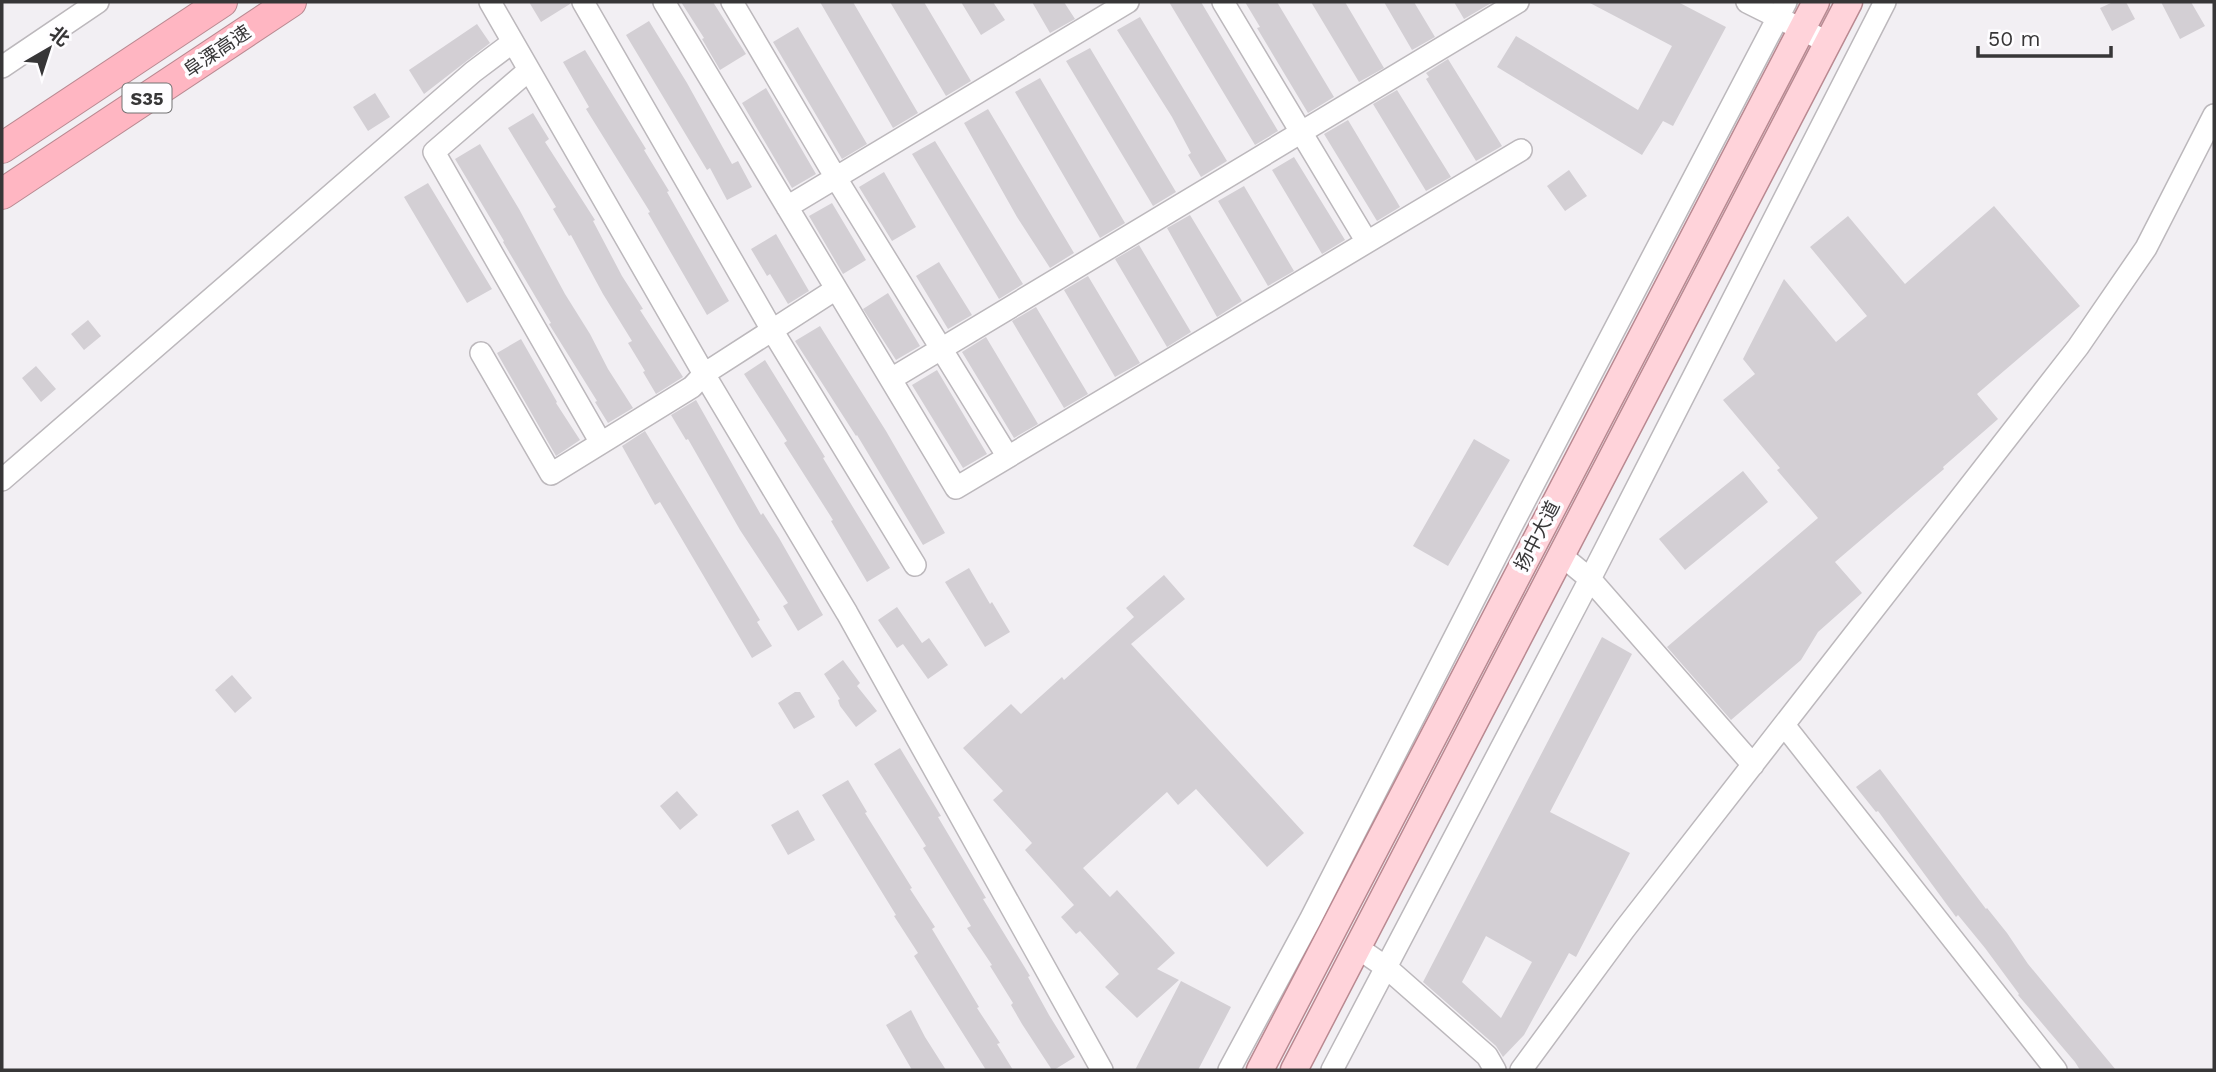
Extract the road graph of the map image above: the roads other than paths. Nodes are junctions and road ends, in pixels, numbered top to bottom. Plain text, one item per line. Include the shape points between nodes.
1 (98, 2) edge
2 (222, 2) edge
3 (292, 2) edge
4 (490, 2) edge
5 (583, 2) edge
6 (664, 2) edge
7 (1128, 2) edge
8 (1223, 2) edge
9 (1518, 2) edge
10 (1747, 2) edge
11 (1815, 2) edge
12 (1849, 2) edge
13 (1885, 2) edge
14 (734, 3) edge
15 (1789, 16) edge
16 (513, 42) junction
17 (1827, 42) junction
18 (2, 67) edge
19 (529, 70) junction
20 (2214, 115) edge
21 (1302, 132) junction
22 (2, 148) edge
23 (1521, 150) dead end
24 (836, 178) junction
25 (2, 194) edge
26 (1711, 200) junction
27 (788, 207) junction
28 (1737, 213) junction
29 (1367, 242) junction
30 (836, 289) junction
31 (772, 330) junction
32 (941, 348) junction
33 (481, 353) dead end
34 (704, 374) junction
35 (891, 379) junction
36 (601, 443) junction
37 (1008, 457) junction
38 (2, 480) edge
39 (1534, 540) junction
40 (1562, 556) junction
41 (915, 565) dead end
42 (1590, 579) junction
43 (1784, 725) junction
44 (1753, 765) junction
45 (1331, 932) junction
46 (1358, 948) junction
47 (1387, 968) junction
48 (1102, 1070) edge
49 (1229, 1070) edge
50 (1259, 1070) edge
51 (1294, 1070) edge
52 (1332, 1070) edge
53 (1495, 1070) edge
54 (1521, 1070) edge
55 (2056, 1070) edge

1 - 18 street
2 - 22 highway, 阜溧高速 / S35
3 - 25 highway, 阜溧高速 / S35
4 - 16 street
5 - 31 street
6 - 27 street
7 - 24 street
8 - 21 street
9 - 21 street
10 - 15 street
11 - 15 main road, 扬中大道
12 - 17 main road, 扬中大道
13 - 42 street
14 - 24 street
15 - 17 street
15 - 26 main road, 扬中大道
15 - 49 street via 1510,529
16 - 19 street
16 - 38 street
17 - 28 main road, 扬中大道
19 - 34 street
19 - 36 street via 434,152
20 - 43 street via 2146,248 2078,347
21 - 29 street
21 - 32 street
23 - 29 street
24 - 27 street
24 - 32 street
26 - 28 main road
26 - 39 main road, 扬中大道
27 - 30 street
28 - 40 main road, 扬中大道
29 - 37 street
30 - 31 street
30 - 35 street
31 - 34 street
31 - 41 street
32 - 35 street
32 - 37 street
33 - 36 street via 551,474
34 - 36 street via 692,387
34 - 48 street via 847,613
35 - 37 street via 956,488
39 - 40 main road
39 - 45 main road, 扬中大道
40 - 42 street
40 - 46 main road, 扬中大道
42 - 44 street
42 - 47 street
43 - 44 street
43 - 55 street
44 - 54 street
45 - 46 main road
45 - 50 main road, 扬中大道
46 - 47 street
46 - 51 main road, 扬中大道
47 - 52 street
47 - 53 street via 1488,1056

